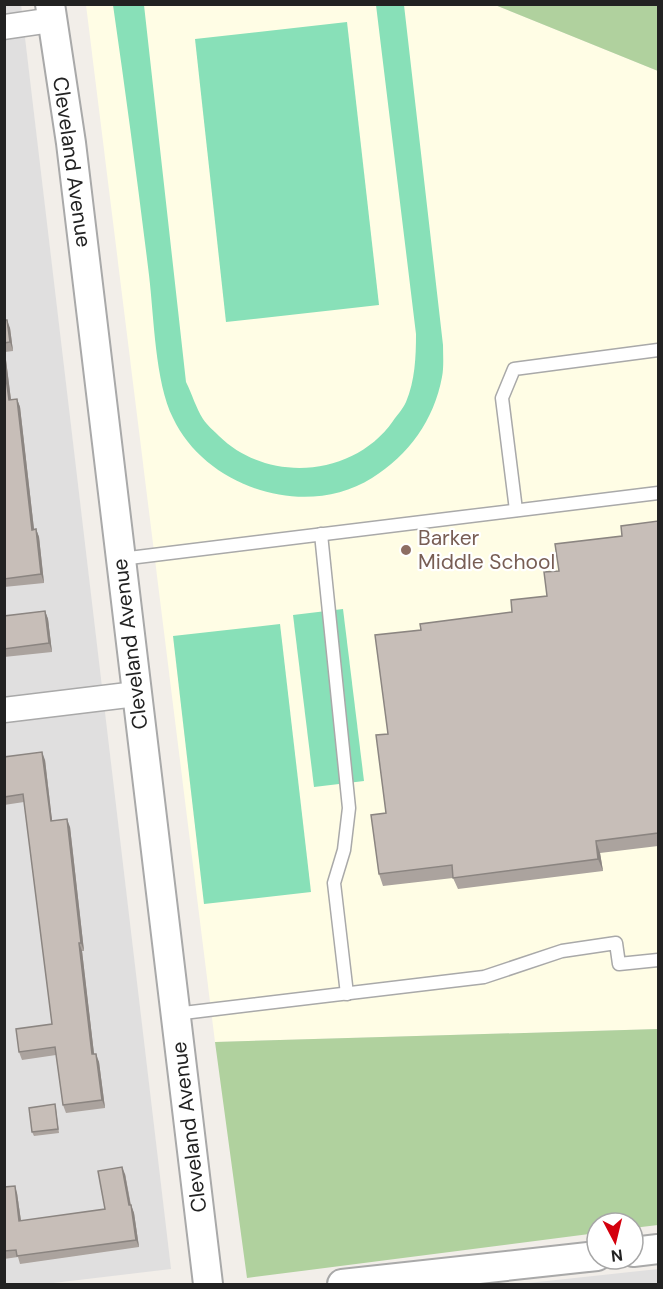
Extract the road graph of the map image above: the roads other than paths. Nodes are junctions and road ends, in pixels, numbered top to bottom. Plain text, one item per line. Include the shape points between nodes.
1 (51, 12) edge
2 (4, 27) edge
3 (658, 350) edge
4 (658, 494) edge
5 (516, 510) junction
6 (321, 534) junction
7 (120, 559) junction
8 (136, 694) junction
9 (4, 710) edge
10 (658, 960) edge
11 (346, 994) junction
12 (176, 1014) junction
13 (585, 1257) edge
14 (208, 1284) edge
15 (342, 1284) edge

1 - 2 street
1 - 7 street, Cleveland Avenue via 71,143
3 - 5 lane via 514,369 502,398
4 - 5 lane
5 - 6 lane
6 - 7 lane
6 - 11 lane via 349,808 344,850 334,884
7 - 8 street, Cleveland Avenue
8 - 9 street
8 - 12 street, Cleveland Avenue
10 - 11 lane via 619,964 616,944 562,951 484,977
11 - 12 lane
12 - 14 street, Cleveland Avenue
13 - 15 street

